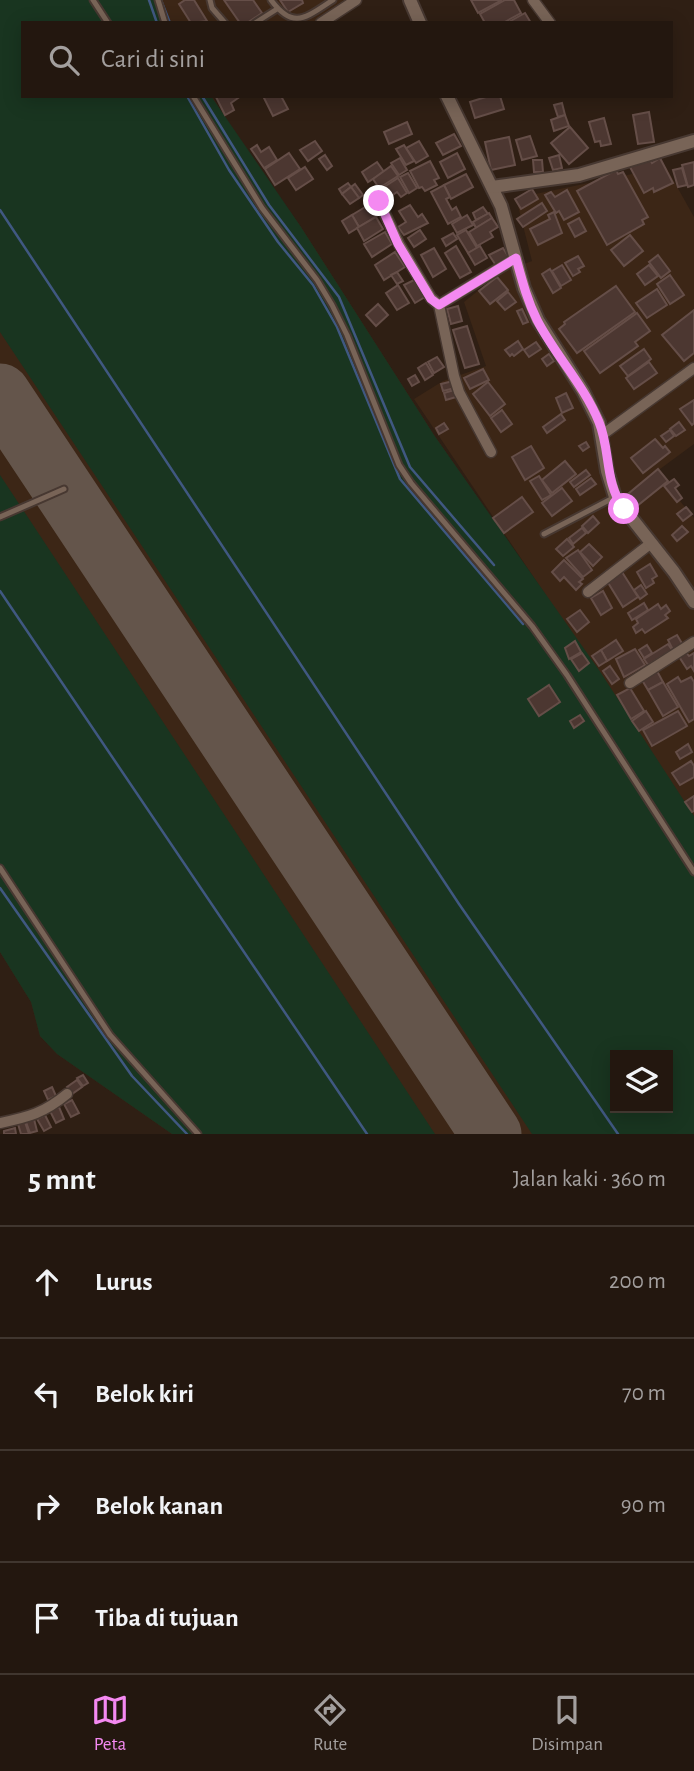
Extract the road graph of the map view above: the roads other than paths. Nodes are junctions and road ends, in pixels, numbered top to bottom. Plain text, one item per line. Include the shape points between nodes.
1 (93, 0) edge
2 (158, 0) edge
3 (210, 0) edge
4 (271, 0) edge
5 (333, 0) edge
6 (356, 0) edge
7 (411, 0) edge
8 (533, 0) edge
9 (277, 9) junction
10 (107, 21) edge
11 (164, 21) edge
12 (223, 21) edge
13 (258, 21) edge
14 (324, 21) edge
15 (419, 21) edge
16 (549, 21) edge
17 (194, 98) edge
18 (448, 98) edge
19 (694, 141) edge
20 (492, 187) junction
21 (379, 201) dead end
22 (516, 258) junction
23 (439, 305) junction
24 (694, 368) edge
25 (602, 435) junction
26 (491, 452) dead end
27 (64, 489) dead end
28 (615, 497) junction
29 (0, 517) edge
30 (544, 534) dead end
31 (650, 544) junction
32 (588, 592) dead end
33 (694, 602) edge
34 (694, 642) edge
35 (630, 683) dead end
36 (0, 868) edge
37 (694, 872) edge
38 (67, 1094) dead end
39 (0, 1123) edge
40 (198, 1134) edge

1 - 10 lane
2 - 11 lane
3 - 12 lane
4 - 9 lane
5 - 9 lane via 300,20
6 - 14 street
7 - 15 street
8 - 16 street
9 - 13 lane
17 - 37 lane via 261,208 332,305 411,483 532,626
18 - 20 street
19 - 20 street via 579,176
20 - 22 street
21 - 23 street via 398,244
22 - 23 street
22 - 25 street via 538,320 583,391
23 - 26 street via 459,392
24 - 25 street
25 - 28 street
27 - 29 lane
28 - 30 lane
28 - 31 street
31 - 32 street
31 - 33 street
34 - 35 street
36 - 40 lane via 110,1035
38 - 39 street via 46,1110

